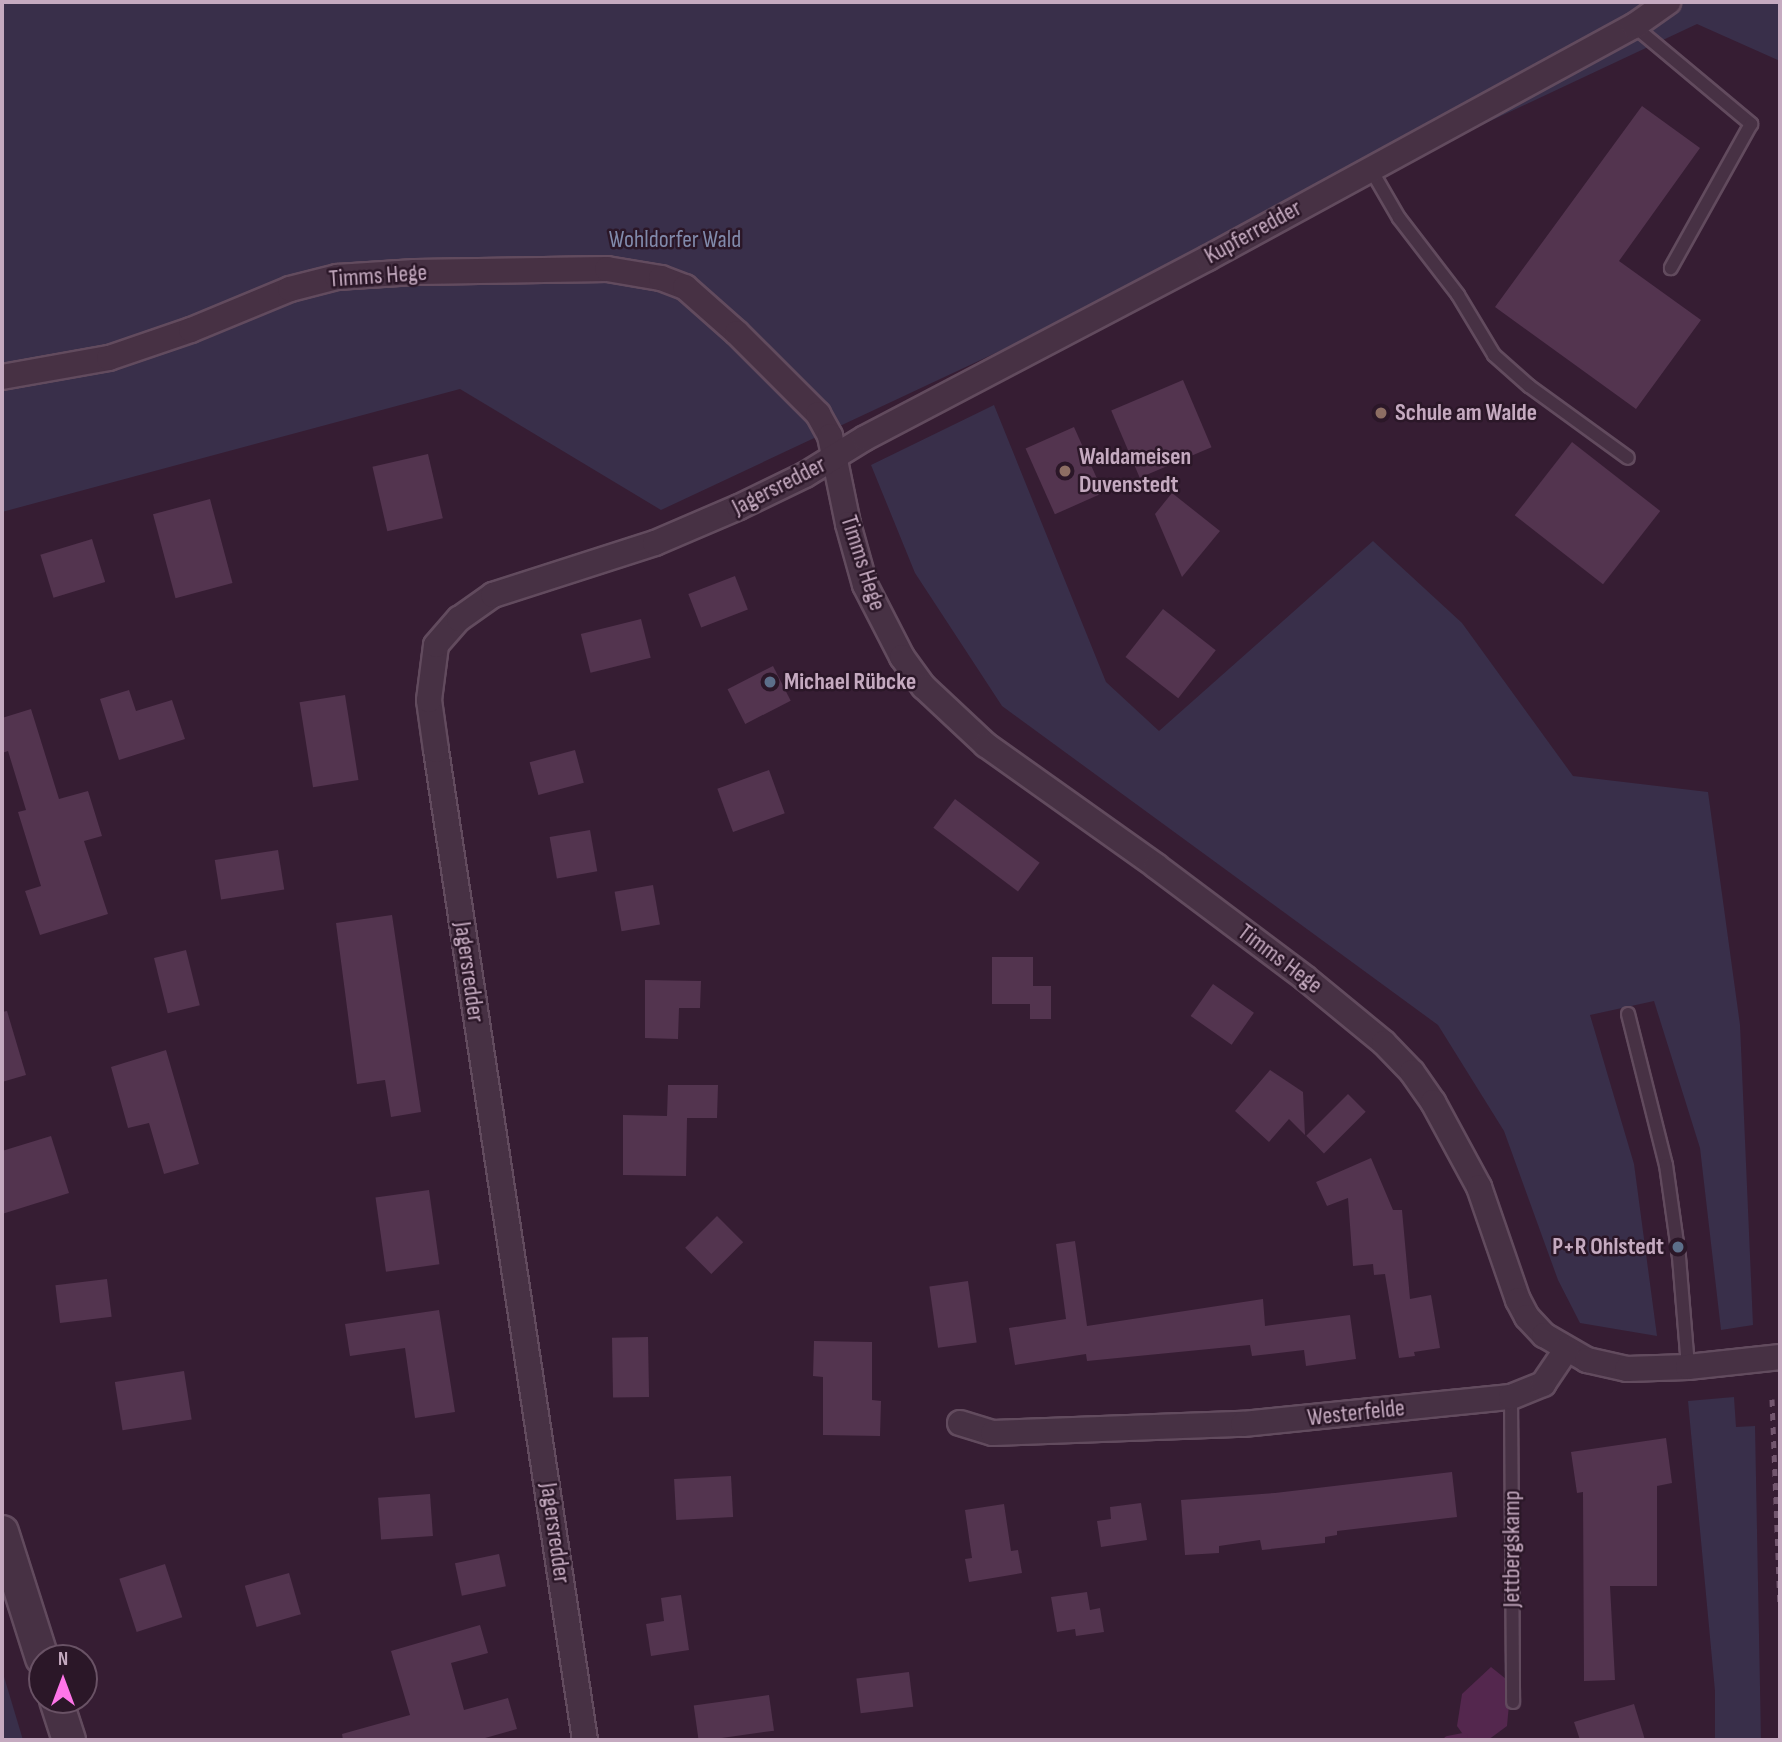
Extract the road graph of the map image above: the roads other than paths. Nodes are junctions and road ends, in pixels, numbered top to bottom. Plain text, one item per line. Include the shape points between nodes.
1 (1668, 2) edge
2 (1634, 26) junction
3 (1370, 168) junction
4 (1671, 268) dead end
5 (2, 377) edge
6 (835, 457) junction
7 (1628, 458) dead end
8 (1628, 1014) dead end
9 (1566, 1350) junction
10 (1780, 1357) edge
11 (1688, 1367) junction
12 (1511, 1397) junction
13 (960, 1423) dead end
14 (2, 1532) edge
15 (38, 1644) edge
16 (1513, 1702) dead end
17 (61, 1714) edge
18 (69, 1740) edge
19 (585, 1740) edge

1 - 2 street, Kupferredder
2 - 3 street, Kupferredder
2 - 4 lane via 1751,124
3 - 6 street, Kupferredder
3 - 7 lane via 1494,355
5 - 6 street, Timms Hege via 109,358 290,289 337,277 607,269 662,278 685,287 706,303 804,397 830,436
6 - 9 street, Timms Hege via 865,585 891,639 924,687 986,745 1167,874 1384,1043 1433,1102 1479,1187 1527,1317
6 - 19 street, Jagersredder via 739,507 654,542 493,595 459,619 436,645 429,700
8 - 11 lane via 1666,1165
9 - 11 street via 1627,1369
9 - 12 street, Westerfelde via 1543,1384
10 - 11 street
12 - 13 street, Westerfelde via 1243,1424 993,1433
12 - 16 lane, Jettbergskamp
14 - 15 street
17 - 18 street

